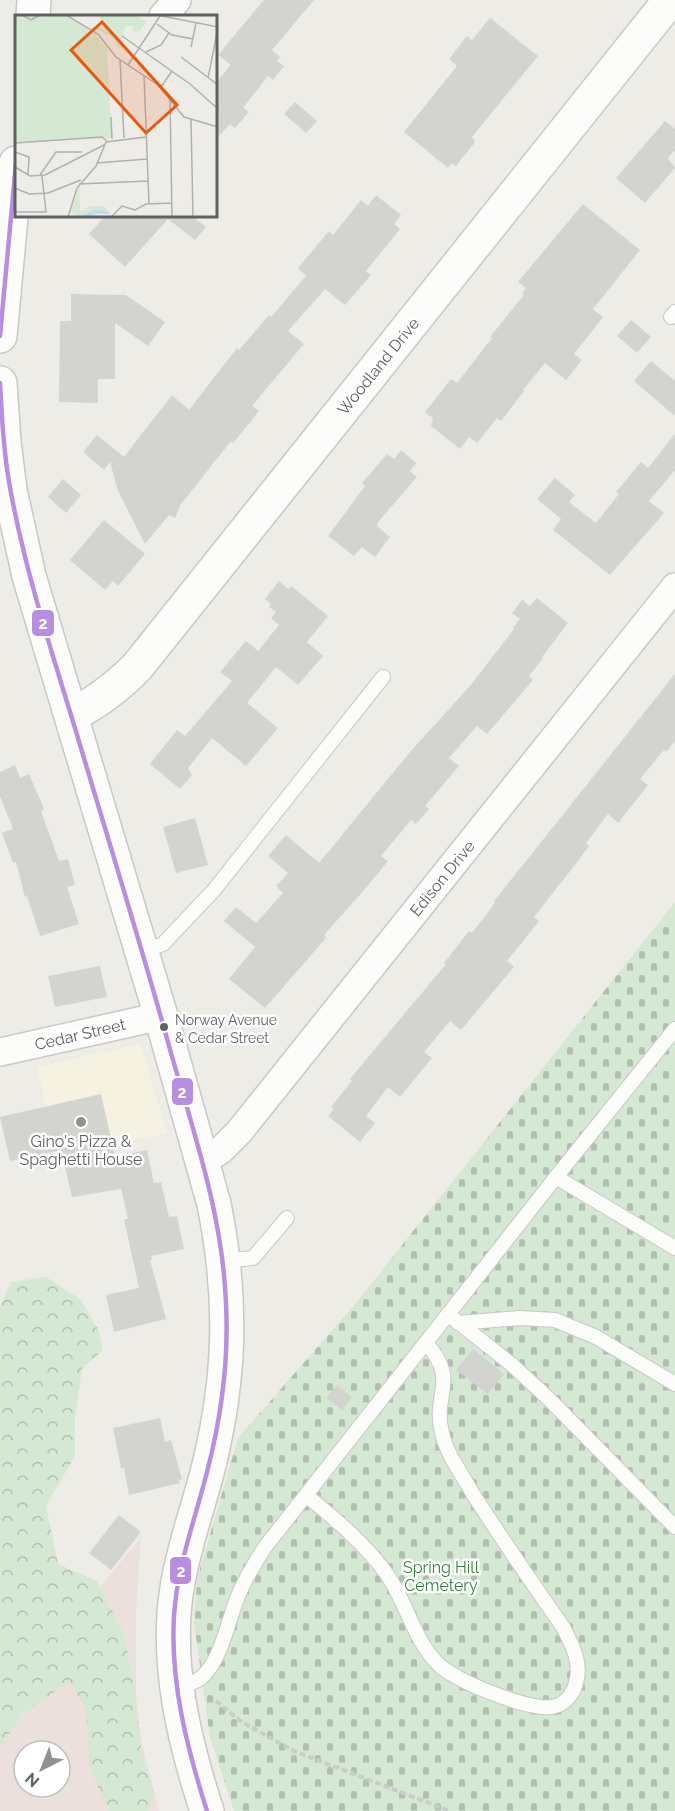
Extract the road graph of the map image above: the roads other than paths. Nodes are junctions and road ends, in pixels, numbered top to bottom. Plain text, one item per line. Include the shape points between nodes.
1 (34, 0) edge
2 (177, 0) edge
3 (670, 0) edge
4 (33, 15) edge
5 (164, 15) edge
6 (15, 174) edge
7 (0, 336) edge
8 (0, 383) edge
9 (675, 587) edge
10 (383, 676) dead end
11 (71, 715) junction
12 (141, 952) junction
13 (160, 1016) junction
14 (675, 1029) edge
15 (0, 1052) edge
16 (202, 1162) junction
17 (556, 1177) junction
18 (287, 1218) dead end
19 (675, 1248) edge
20 (223, 1261) junction
21 (454, 1319) junction
22 (426, 1343) junction
23 (675, 1384) edge
24 (307, 1496) junction
25 (675, 1527) edge
26 (178, 1688) junction
27 (207, 1811) edge

1 - 4 main road
2 - 5 street
3 - 11 main road, Woodland Drive via 137,667 102,698
6 - 7 main road
8 - 11 main road via 16,521
9 - 16 street, Edison Drive via 239,1132
10 - 12 lane via 214,890 163,944
11 - 12 main road
12 - 13 main road
13 - 15 street, Cedar Street
13 - 16 main road
14 - 17 lane
16 - 20 main road via 214,1204
17 - 19 lane
17 - 21 lane
18 - 20 lane via 253,1258
20 - 26 main road via 228,1315 226,1365 211,1454 177,1588 174,1629
21 - 22 lane
21 - 23 lane via 555,1320 596,1337
21 - 25 lane via 549,1399
22 - 24 lane
22 - 24 lane via 440,1360 443,1371 440,1420 446,1447 572,1644 579,1666 572,1694 552,1707 534,1706 447,1672 424,1646 388,1576 364,1547
24 - 26 lane via 249,1572 208,1671
26 - 27 main road via 188,1746

